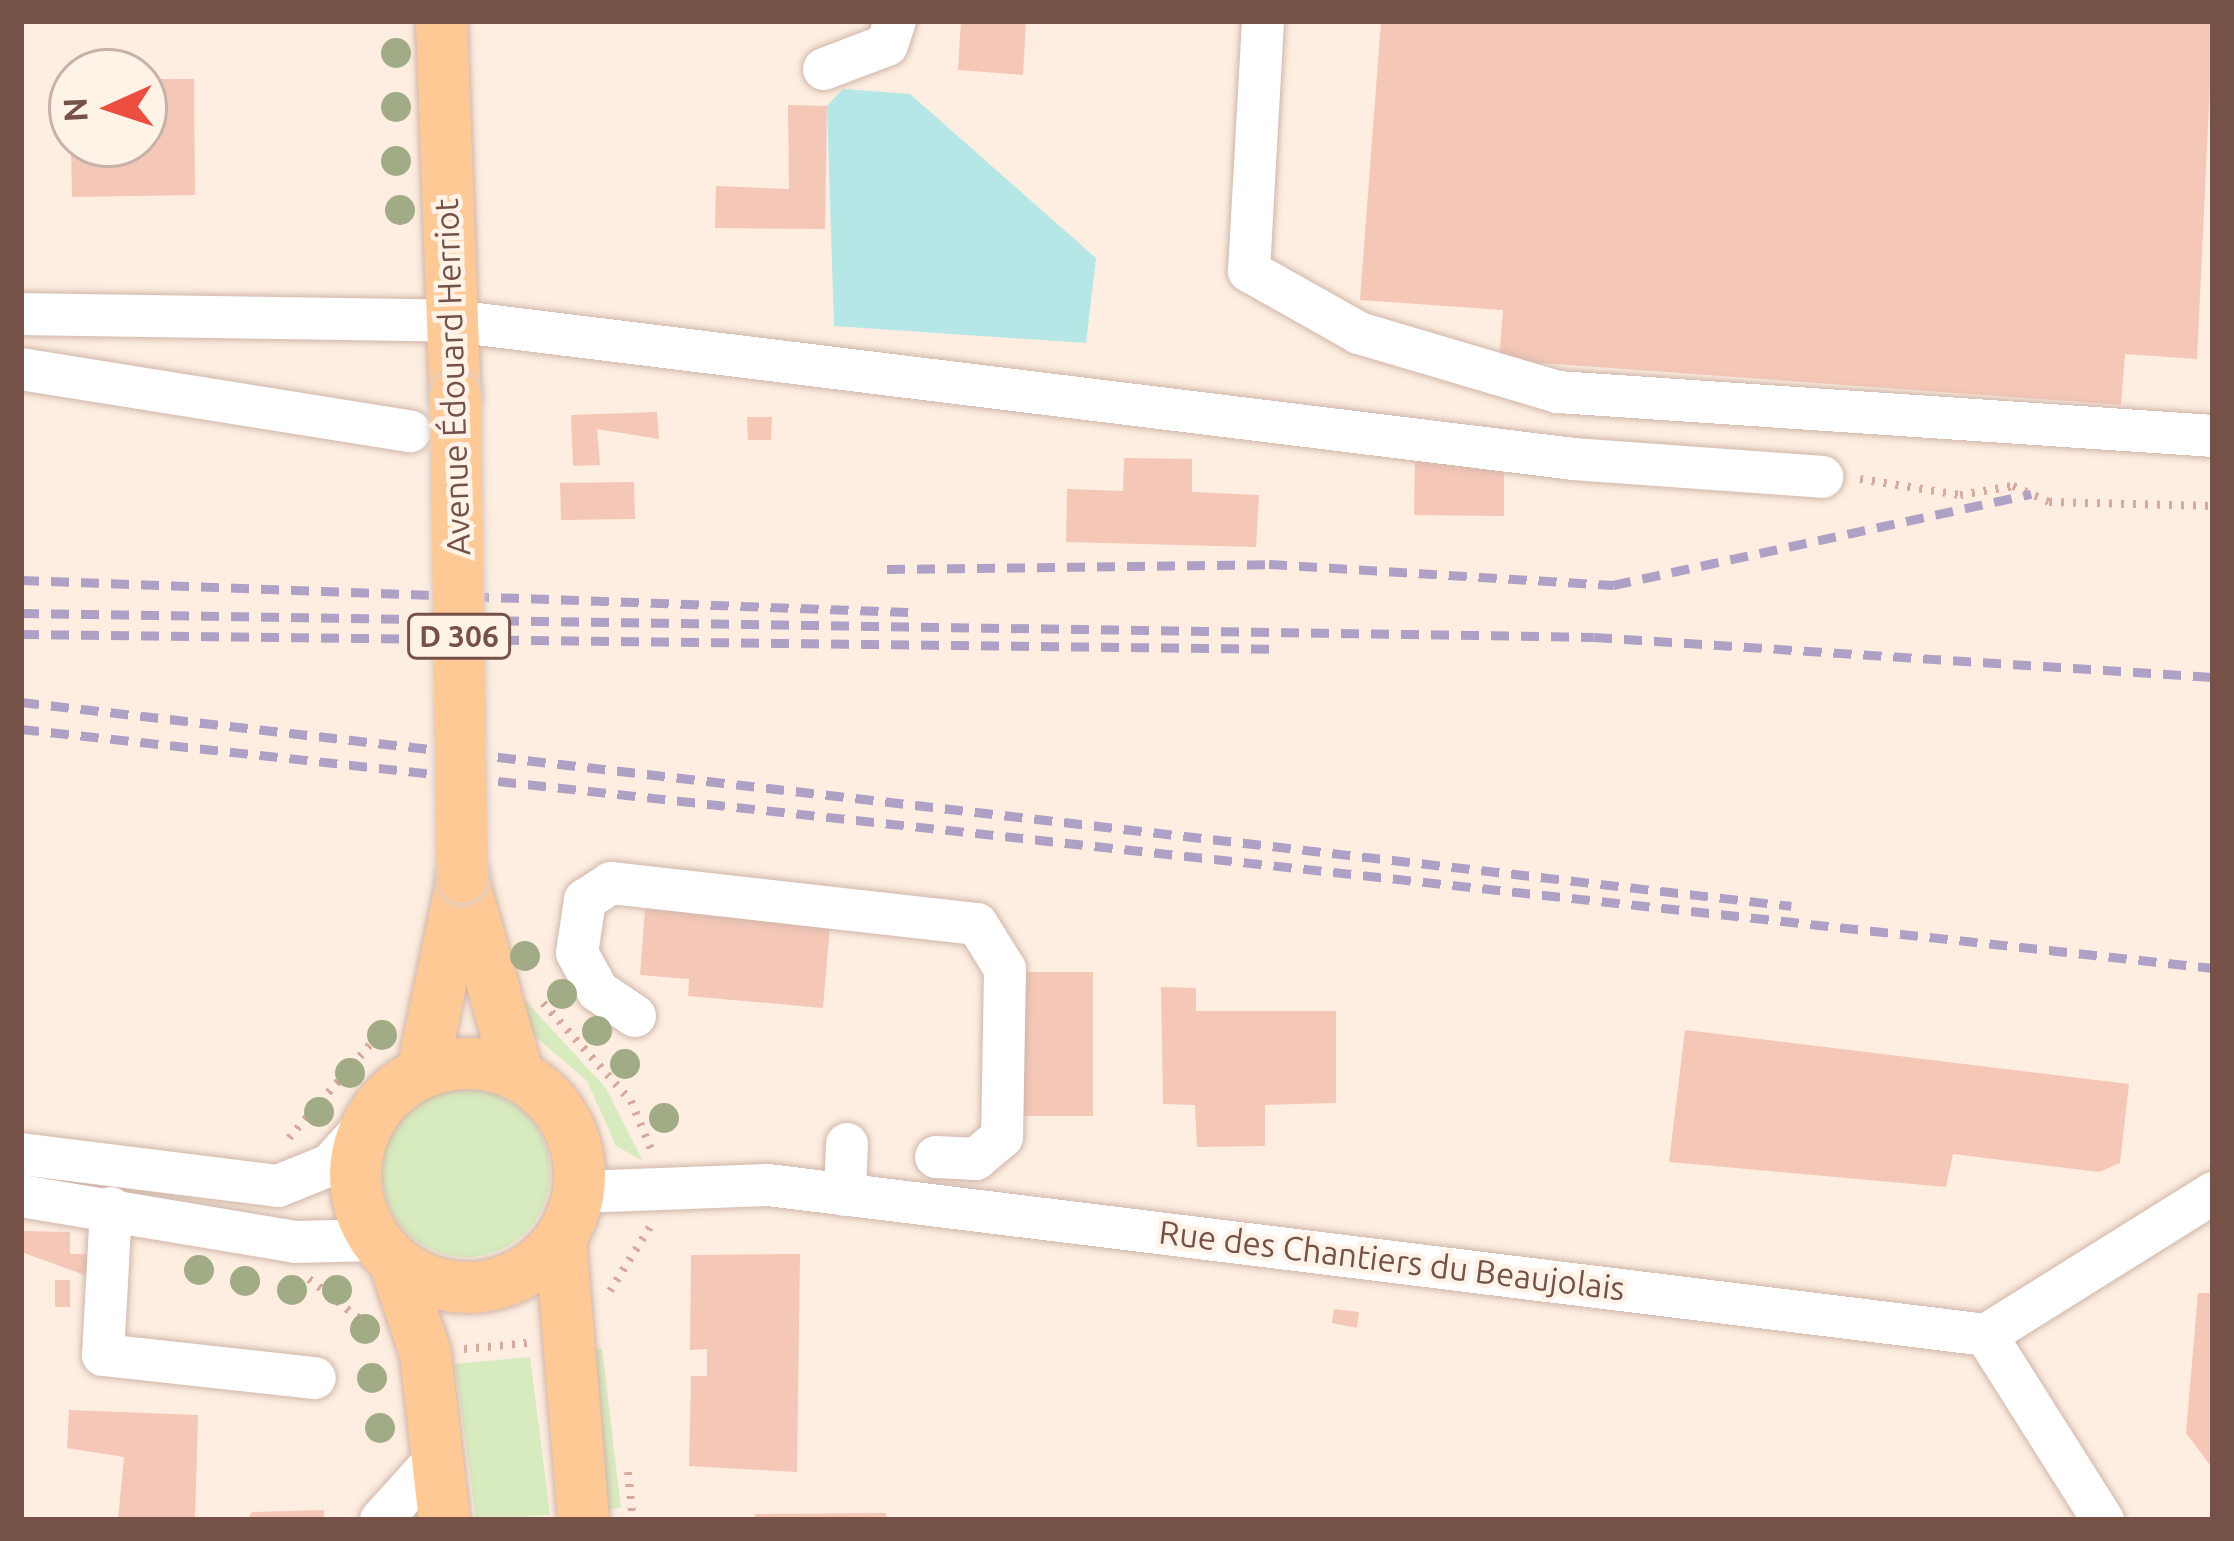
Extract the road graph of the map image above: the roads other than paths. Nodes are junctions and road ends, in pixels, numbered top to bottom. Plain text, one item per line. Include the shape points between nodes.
1 (441, 21) edge
2 (896, 21) edge
3 (1263, 21) edge
4 (824, 69) dead end
5 (21, 314) edge
6 (453, 321) junction
7 (21, 369) edge
8 (410, 431) dead end
9 (2213, 436) edge
10 (1822, 477) road end
11 (467, 987) junction
12 (635, 1016) dead end
13 (422, 1071) junction
14 (517, 1073) junction
15 (367, 1124) junction
16 (847, 1144) dead end
17 (21, 1154) edge
18 (936, 1157) dead end
19 (580, 1192) junction
20 (2213, 1192) edge
21 (845, 1195) junction
22 (21, 1196) edge
23 (111, 1208) junction
24 (560, 1239) junction
25 (385, 1251) junction
26 (1986, 1335) junction
27 (315, 1378) dead end
28 (436, 1458) junction
29 (381, 1520) edge
30 (444, 1520) edge
31 (584, 1520) edge
32 (2103, 1520) edge

1 - 6 main road, Avenue Édouard Herriot / D 306
2 - 4 street via 887,44
3 - 9 street via 1249,271 1359,333 1558,392
5 - 6 street
6 - 10 street via 1573,459
6 - 11 main road, Avenue Édouard Herriot / D 306, bridge
7 - 8 street
11 - 13 main road, Avenue Édouard Herriot / D 306
11 - 14 main road, Avenue Édouard Herriot / D 306
12 - 18 street via 598,991 577,953 585,900 611,883 977,925 1005,969 1006,1117 990,1153
13 - 14 main road via 473,1062
13 - 15 main road
14 - 19 main road via 566,1120
15 - 17 street via 331,1165 278,1186
15 - 25 main road via 354,1168
16 - 21 street
19 - 21 street, Rue des Chantiers du Beaujolais via 767,1185
19 - 24 main road
20 - 26 street
21 - 26 street, Rue des Chantiers du Beaujolais
22 - 23 street
23 - 25 street
23 - 27 street via 103,1355
24 - 25 main road via 519,1275 469,1287
24 - 31 main road via 561,1340
25 - 28 main road via 424,1353
26 - 32 street
28 - 29 street
28 - 30 main road

